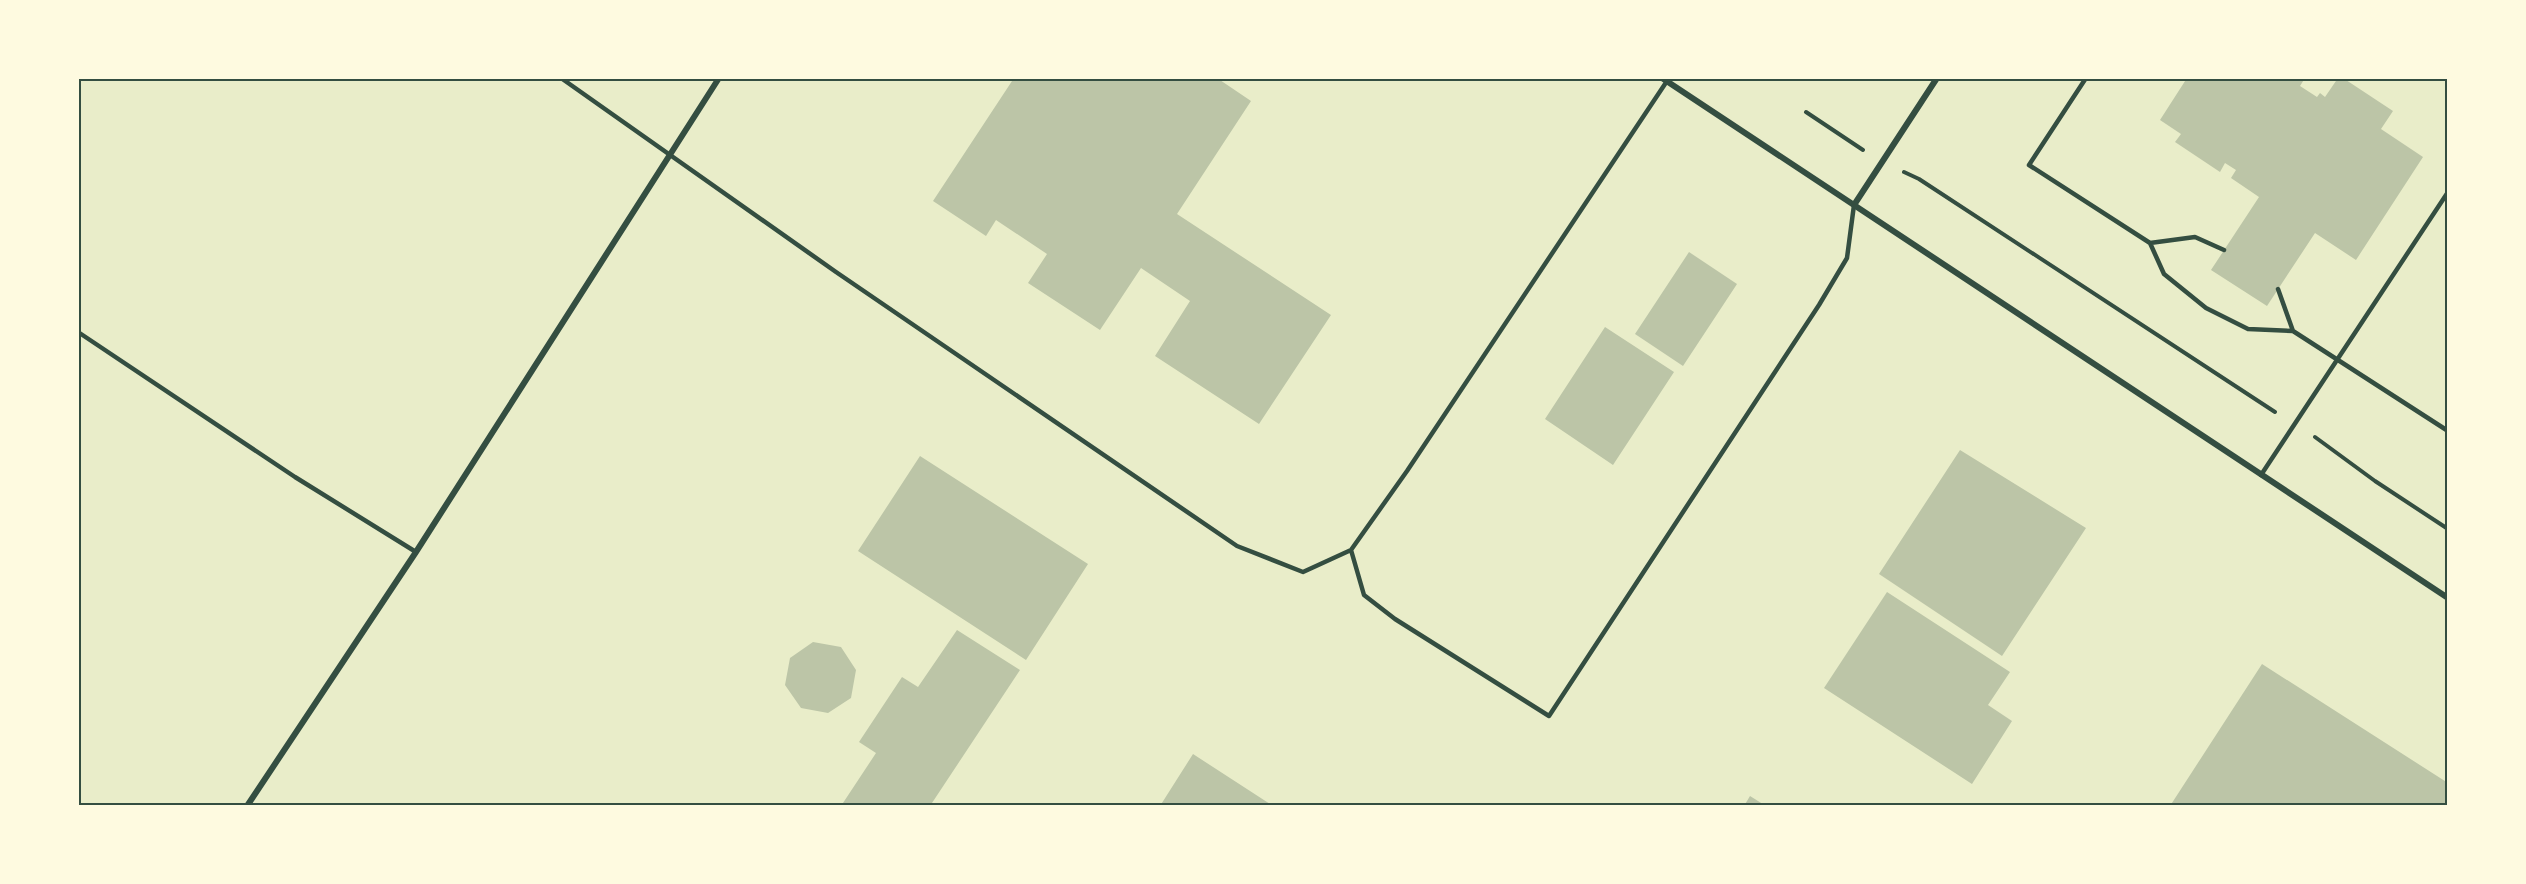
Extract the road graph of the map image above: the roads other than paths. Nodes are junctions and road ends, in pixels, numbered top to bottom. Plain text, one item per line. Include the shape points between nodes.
1 (561, 78) edge
2 (719, 78) edge
3 (1937, 78) edge
4 (2086, 78) edge
5 (1664, 80) edge
6 (668, 155) junction
7 (2448, 192) edge
8 (1854, 205) junction
9 (2150, 243) junction
10 (2224, 250) dead end
11 (2278, 289) dead end
12 (2293, 331) junction
13 (78, 332) edge
14 (2337, 359) junction
15 (2448, 431) edge
16 (2261, 475) junction
17 (1351, 550) junction
18 (416, 552) junction
19 (2448, 598) edge
20 (247, 806) edge

1 - 6 lane
2 - 6 street
3 - 8 street
4 - 9 lane via 2029,165
5 - 8 street
5 - 17 lane
6 - 17 lane via 1237,546 1303,572
6 - 18 street
7 - 14 lane
8 - 16 street
8 - 17 lane via 1847,258 1819,305 1549,716 1395,619 1364,595
9 - 10 lane via 2195,237
9 - 12 lane via 2164,274 2206,308 2248,329
11 - 12 lane
12 - 14 lane
13 - 18 lane via 295,477
14 - 15 lane
14 - 16 lane
16 - 19 street
18 - 20 street

